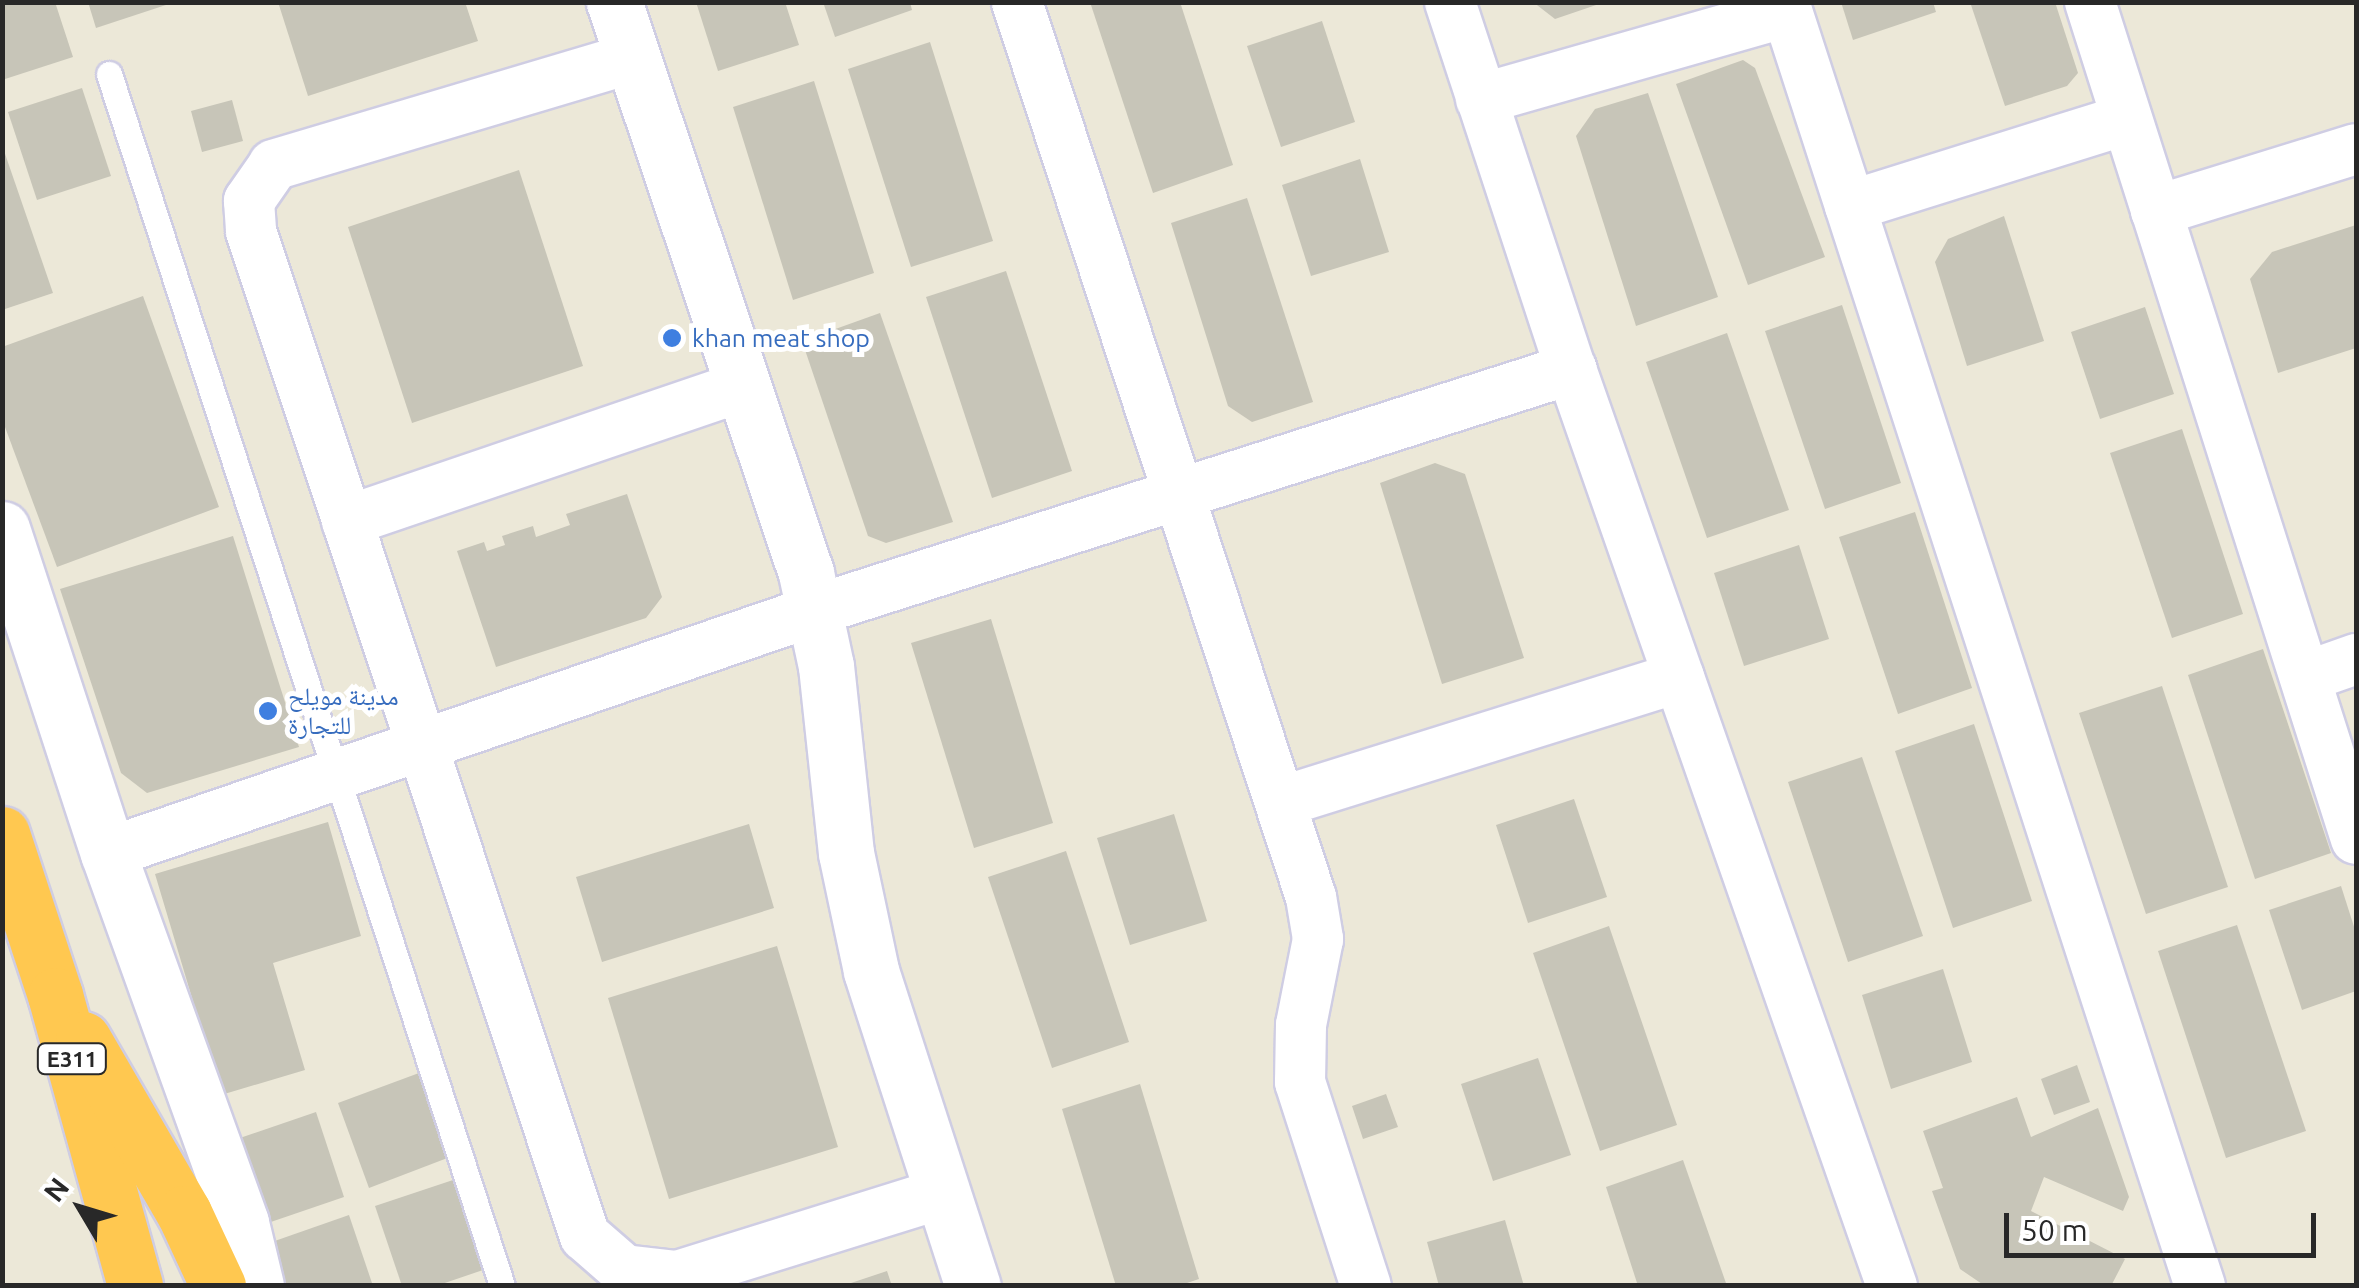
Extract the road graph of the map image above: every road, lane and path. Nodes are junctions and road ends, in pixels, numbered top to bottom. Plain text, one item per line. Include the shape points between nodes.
1 (614, 2) edge
2 (1017, 2) edge
3 (1450, 2) edge
4 (2090, 2) edge
5 (1785, 7) edge
6 (632, 58) junction
7 (109, 74) dead end
8 (1481, 100) junction
9 (2127, 118) junction
10 (2356, 148) edge
11 (1850, 206) junction
12 (2156, 211) junction
13 (1571, 369) junction
14 (741, 387) junction
15 (1180, 494) junction
16 (347, 522) junction
17 (2, 530) edge
18 (816, 610) junction
19 (2356, 660) edge
20 (1679, 677) junction
21 (2305, 677) junction
22 (421, 746) junction
23 (335, 774) junction
24 (1280, 802) junction
25 (2, 834) edge
26 (2356, 838) edge
27 (108, 853) junction
28 (55, 995) junction
29 (940, 1194) junction
30 (134, 1286) edge
31 (218, 1286) edge
32 (256, 1286) edge
33 (502, 1286) edge
34 (973, 1286) edge
35 (1366, 1286) edge
36 (1892, 1286) edge
37 (2200, 1286) edge

1 - 6 street
2 - 15 street
3 - 8 street
4 - 9 street
5 - 8 street
5 - 11 street
6 - 14 street
6 - 16 street via 288,160 254,187 251,231
7 - 23 lane
8 - 13 street
9 - 11 street
9 - 12 street
10 - 12 street
11 - 37 street
12 - 21 street
13 - 15 street
13 - 20 street
14 - 16 street
14 - 18 street
15 - 18 street
15 - 24 street
16 - 22 street
17 - 27 street
18 - 22 street
18 - 29 street via 858,915
19 - 21 street
20 - 24 street
20 - 36 street
21 - 26 street
22 - 23 street
22 - 29 street via 572,1212 602,1256 638,1274 677,1276
23 - 27 street
23 - 33 lane
24 - 35 street via 1317,918 1300,1082
25 - 28 highway, E311
27 - 32 street via 240,1223
28 - 30 highway, E311
28 - 31 highway via 123,1102
29 - 34 street

